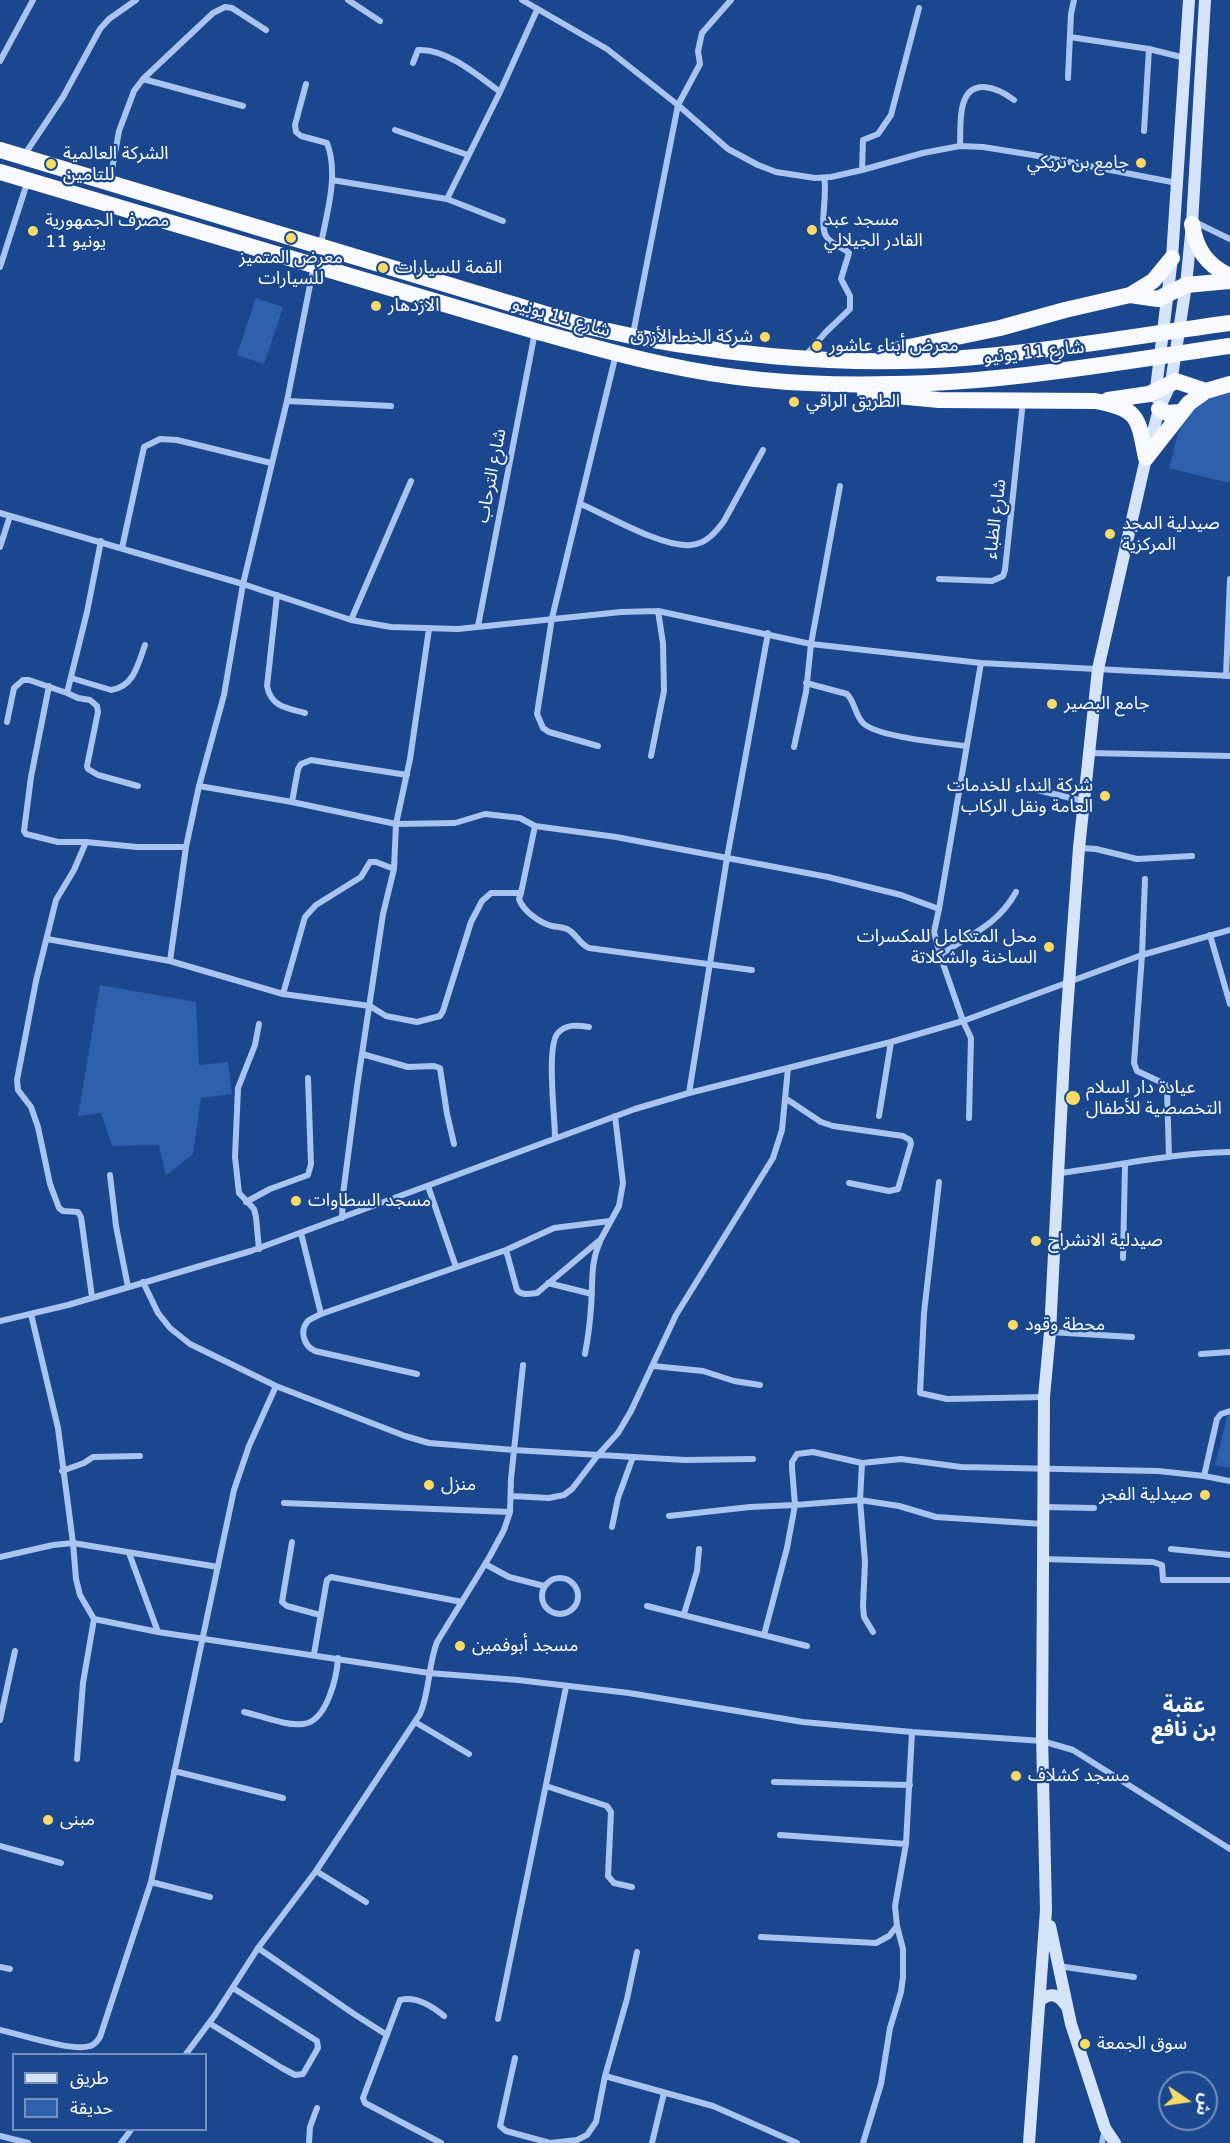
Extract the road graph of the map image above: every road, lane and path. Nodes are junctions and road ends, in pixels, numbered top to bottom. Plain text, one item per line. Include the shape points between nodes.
1 (33, 0) edge
2 (136, 0) edge
3 (348, 0) edge
4 (730, 0) edge
5 (1074, 0) edge
6 (1190, 0) edge
7 (1204, 0) edge
8 (526, 1) edge
9 (920, 8) dead end
10 (537, 10) junction
11 (380, 21) dead end
12 (266, 30) dead end
13 (1070, 37) junction
14 (1149, 49) junction
15 (1186, 58) junction
16 (0, 61) edge
17 (413, 63) dead end
18 (1068, 78) dead end
19 (143, 79) junction
20 (306, 84) dead end
21 (500, 92) junction
22 (1014, 100) dead end
23 (678, 105) junction
24 (243, 106) dead end
25 (395, 130) dead end
26 (1144, 131) dead end
27 (960, 146) junction
28 (0, 150) edge
29 (468, 155) junction
30 (23, 157) junction
31 (862, 170) junction
32 (1, 173) edge
33 (824, 178) junction
34 (28, 180) junction
35 (332, 180) junction
36 (1178, 183) junction
37 (110, 184) junction
38 (447, 199) junction
39 (503, 221) dead end
40 (1192, 222) junction
41 (1230, 239) edge
42 (320, 248) junction
43 (1172, 258) joint
44 (314, 265) junction
45 (0, 267) edge
46 (1225, 273) edge
47 (1164, 276) junction
48 (1186, 285) junction
49 (1167, 294) junction
50 (1131, 295) junction
51 (1226, 323) edge
52 (535, 331) junction
53 (633, 337) junction
54 (1224, 347) edge
55 (616, 354) junction
56 (810, 358) junction
57 (812, 382) junction
58 (1172, 382) junction
59 (1230, 384) edge
60 (1206, 391) junction
61 (1155, 393) junction
62 (1023, 400) junction
63 (287, 401) junction
64 (1095, 401) junction
65 (391, 406) dead end
66 (1159, 409) junction
67 (1180, 412) junction
68 (763, 450) dead end
69 (1146, 458) junction
70 (271, 462) junction
71 (411, 481) dead end
72 (840, 486) dead end
73 (581, 504) junction
74 (0, 513) edge
75 (10, 516) junction
76 (101, 541) junction
77 (0, 547) edge
78 (122, 548) junction
79 (939, 579) dead end
80 (1230, 579) edge
81 (243, 584) junction
82 (277, 594) junction
83 (658, 611) junction
84 (552, 618) junction
85 (351, 620) junction
86 (478, 626) junction
87 (429, 629) junction
88 (768, 633) junction
89 (811, 644) junction
90 (145, 645) dead end
91 (981, 663) junction
92 (1098, 669) junction
93 (1228, 676) edge
94 (71, 678) junction
95 (806, 683) junction
96 (49, 687) junction
97 (68, 693) junction
98 (305, 713) dead end
99 (8, 722) dead end
100 (598, 746) dead end
101 (965, 746) junction
102 (794, 747) dead end
103 (1089, 753) junction
104 (651, 756) dead end
105 (1230, 756) edge
106 (407, 776) junction
107 (138, 786) dead end
108 (199, 786) junction
109 (1037, 790) dead end
110 (1084, 801) junction
111 (292, 802) junction
112 (396, 824) junction
113 (535, 826) junction
114 (86, 842) junction
115 (186, 847) junction
116 (1079, 848) junction
117 (1191, 856) dead end
118 (727, 858) junction
119 (394, 869) junction
120 (1145, 879) dead end
121 (1016, 892) dead end
122 (520, 893) junction
123 (939, 909) junction
124 (1230, 930) edge
125 (1210, 935) junction
126 (47, 939) junction
127 (940, 955) junction
128 (1142, 955) junction
129 (170, 961) junction
130 (711, 964) junction
131 (752, 970) dead end
132 (1069, 982) junction
133 (283, 994) junction
134 (1230, 1004) edge
135 (370, 1006) junction
136 (963, 1021) junction
137 (259, 1024) dead end
138 (589, 1027) dead end
139 (891, 1042) junction
140 (362, 1054) junction
141 (788, 1068) junction
142 (308, 1078) dead end
143 (689, 1093) junction
144 (785, 1098) junction
145 (615, 1116) junction
146 (879, 1116) dead end
147 (969, 1118) dead end
148 (555, 1137) junction
149 (454, 1144) dead end
150 (1230, 1152) edge
151 (1170, 1156) junction
152 (1125, 1165) junction
153 (1059, 1173) junction
154 (110, 1175) dead end
155 (939, 1182) dead end
156 (849, 1183) dead end
157 (428, 1186) junction
158 (246, 1202) junction
159 (342, 1218) junction
160 (610, 1221) junction
161 (301, 1233) junction
162 (601, 1239) junction
163 (259, 1249) junction
164 (506, 1250) junction
165 (1123, 1258) dead end
166 (456, 1267) junction
167 (144, 1282) junction
168 (548, 1283) junction
169 (128, 1287) junction
170 (591, 1294) junction
171 (92, 1296) junction
172 (31, 1314) junction
173 (321, 1314) junction
174 (0, 1321) edge
175 (1050, 1332) junction
176 (1132, 1337) dead end
177 (1230, 1352) edge
178 (585, 1354) dead end
179 (1201, 1354) dead end
180 (523, 1365) dead end
181 (653, 1366) junction
182 (417, 1374) dead end
183 (760, 1385) dead end
184 (276, 1386) junction
185 (1044, 1397) junction
186 (1230, 1411) edge
187 (514, 1450) junction
188 (598, 1455) junction
189 (140, 1456) dead end
190 (633, 1457) junction
191 (753, 1459) dead end
192 (862, 1463) junction
193 (1044, 1467) junction
194 (62, 1471) junction
195 (1204, 1476) junction
196 (1230, 1481) edge
197 (511, 1496) junction
198 (860, 1500) junction
199 (284, 1503) dead end
200 (795, 1505) junction
201 (1043, 1507) junction
202 (1094, 1508) dead end
203 (510, 1512) junction
204 (669, 1515) dead end
205 (1043, 1524) junction
206 (612, 1527) dead end
207 (73, 1542) junction
208 (292, 1542) dead end
209 (1171, 1549) dead end
210 (699, 1550) dead end
211 (129, 1553) junction
212 (1230, 1555) edge
213 (0, 1557) edge
214 (1042, 1559) junction
215 (485, 1564) junction
216 (218, 1567) junction
217 (1230, 1580) edge
218 (544, 1586) junction
219 (462, 1602) junction
220 (647, 1606) dead end
221 (684, 1614) junction
222 (320, 1615) junction
223 (94, 1619) junction
224 (158, 1632) junction
225 (873, 1632) dead end
226 (764, 1635) junction
227 (202, 1638) junction
228 (807, 1646) dead end
229 (15, 1651) dead end
230 (314, 1654) junction
231 (338, 1658) junction
232 (429, 1673) junction
233 (566, 1687) junction
234 (244, 1712) dead end
235 (0, 1720) edge
236 (415, 1722) junction
237 (912, 1732) junction
238 (1042, 1741) junction
239 (469, 1754) dead end
240 (78, 1759) dead end
241 (174, 1771) junction
242 (774, 1782) dead end
243 (910, 1785) junction
244 (546, 1786) junction
245 (283, 1798) dead end
246 (780, 1835) dead end
247 (906, 1844) junction
248 (0, 1846) edge
249 (1230, 1849) edge
250 (61, 1863) dead end
251 (316, 1871) junction
252 (151, 1882) junction
253 (632, 1887) dead end
254 (210, 1897) dead end
255 (366, 1902) dead end
256 (1047, 1910) junction
257 (897, 1926) junction
258 (761, 1937) dead end
259 (258, 1948) junction
260 (637, 1952) dead end
261 (1058, 1966) junction
262 (0, 1967) edge
263 (10, 1969) dead end
264 (1134, 1977) dead end
265 (233, 1988) junction
266 (1041, 2000) junction
267 (1068, 2008) junction
268 (444, 2016) dead end
269 (498, 2019) dead end
270 (209, 2023) junction
271 (0, 2030) edge
272 (387, 2035) junction
273 (187, 2053) edge
274 (515, 2058) dead end
275 (605, 2076) junction
276 (664, 2093) junction
277 (317, 2108) dead end
278 (1105, 2128) junction
279 (130, 2131) edge
280 (0, 2136) edge
281 (28, 2143) edge
282 (121, 2143) edge
283 (309, 2143) edge
284 (441, 2143) edge
285 (550, 2143) edge
286 (652, 2143) edge
287 (797, 2143) edge
288 (863, 2143) edge
289 (1029, 2143) edge
290 (1102, 2143) edge
291 (1115, 2143) edge

1 - 16 street
2 - 30 street via 100,29 63,97
3 - 11 street
4 - 23 street via 702,33 700,64
5 - 13 street
6 - 15 main road
7 - 40 main road
8 - 10 street
9 - 31 street via 891,115 878,134 863,140
10 - 21 street
10 - 23 street via 607,50
12 - 19 street via 232,8 221,8
13 - 14 street
13 - 18 street
14 - 15 street
14 - 26 street
15 - 36 main road
17 - 21 street via 418,50 429,49 467,67
19 - 24 street
19 - 37 street via 118,130
20 - 35 street via 296,132 327,143
21 - 29 street
22 - 27 street via 996,89 977,87 969,92 961,114
23 - 33 street via 742,158 796,177
23 - 53 street
25 - 29 street
27 - 31 street
27 - 36 street via 1033,155
28 - 30 highway, شارع 11 يونيو
29 - 38 street
30 - 37 highway, شارع 11 يونيو
31 - 33 street
32 - 34 highway, شارع 11 يونيو
33 - 56 street via 825,235 849,253 841,279 850,296 850,309 822,336
34 - 44 highway, شارع 11 يونيو
34 - 45 street
35 - 38 street
35 - 42 street
36 - 43 main road
37 - 42 highway, شارع 11 يونيو
38 - 39 street
40 - 41 street
40 - 46 highway via 1199,250
40 - 48 main road
42 - 53 highway, شارع 11 يونيو
43 - 47 highway
44 - 52 highway, شارع 11 يونيو
44 - 63 street
46 - 48 highway
47 - 48 highway
47 - 49 main road
47 - 50 highway
48 - 49 highway
48 - 58 main road
49 - 50 highway via 1154,300
49 - 61 main road
50 - 56 highway via 891,352
51 - 56 highway, شارع 11 يونيو via 963,358
52 - 55 highway, شارع 11 يونيو
52 - 86 street, شارع الترحاب
53 - 56 highway, شارع 11 يونيو via 723,351
54 - 57 highway, شارع 11 يونيو via 959,380 893,384
55 - 57 highway, شارع 11 يونيو via 699,371
55 - 73 street
57 - 62 highway via 891,397
58 - 60 highway via 1180,381
58 - 61 highway
58 - 66 main road
59 - 60 highway
60 - 67 highway
61 - 64 highway
61 - 66 main road
62 - 64 highway
62 - 79 street, شارع الظباء via 1003,576 992,581
63 - 65 street
63 - 70 street
64 - 69 highway via 1117,405 1131,413 1141,431
66 - 67 highway
66 - 69 main road
67 - 69 highway
68 - 73 street via 724,521 699,543 666,541
69 - 92 main road
70 - 78 street via 177,440 153,441 144,447
70 - 81 street
71 - 85 street
72 - 89 street
73 - 84 street
74 - 75 street
75 - 76 street
75 - 77 street
76 - 78 street
76 - 94 street
78 - 81 street
80 - 93 street
81 - 82 street
81 - 108 street via 224,695
82 - 85 street
82 - 98 street via 267,686 278,705
83 - 84 street
83 - 88 street
83 - 104 street via 663,690
84 - 86 street
84 - 100 street via 539,722 549,732
85 - 87 street
86 - 87 street
87 - 106 street
88 - 89 street
88 - 118 street
89 - 91 street
89 - 95 street
90 - 94 street via 132,681 117,689
91 - 92 street
91 - 101 street
92 - 93 street
92 - 103 main road
94 - 97 street
95 - 101 street via 847,694 859,718 870,728
95 - 102 street
96 - 97 street
96 - 99 street via 28,680 17,683
96 - 114 street via 24,831 29,836 58,842
97 - 107 street via 97,706 88,769
101 - 123 street
103 - 105 street
103 - 110 main road
106 - 111 street via 311,760 298,769
106 - 112 street
108 - 111 street
108 - 115 street
109 - 110 street
110 - 116 main road
111 - 112 street
112 - 113 street via 455,824 485,814 520,818
112 - 119 street
113 - 118 street
113 - 122 street
114 - 115 street
114 - 126 street via 58,894
115 - 129 street
116 - 117 street via 1137,859
116 - 132 main road
118 - 123 street via 828,877
118 - 130 street
119 - 133 street via 370,862 361,877 316,905 305,917
119 - 135 street via 383,914
120 - 128 street
121 - 127 street via 996,920
122 - 130 street via 525,910 550,926 567,929 584,946
122 - 135 street via 491,893 482,901 466,935 440,1016 417,1022 386,1016
123 - 127 street via 934,932
124 - 125 street
125 - 128 street
125 - 134 street
126 - 129 street
126 - 171 street via 30,1011 18,1090 31,1107 38,1127 59,1208 78,1212 81,1217
127 - 136 street
128 - 132 street
128 - 151 street via 1134,1063 1137,1071 1165,1084
129 - 133 street
130 - 131 street
130 - 143 street
132 - 136 street
132 - 153 main road
133 - 135 street
135 - 140 street
136 - 139 street
136 - 147 street via 971,1038
137 - 158 street via 237,1101 236,1164 239,1193
138 - 148 street via 567,1027 554,1040
139 - 141 street
139 - 146 street
140 - 149 street via 408,1066 440,1068
140 - 159 street
141 - 143 street
141 - 144 street
142 - 158 street via 309,1172
143 - 145 street
144 - 156 street via 832,1126 910,1140 898,1190
144 - 181 street via 782,1130 773,1158 676,1315
145 - 148 street
145 - 160 street via 623,1193
148 - 157 street
150 - 151 street
151 - 152 street
152 - 153 street
152 - 165 street
153 - 175 main road
154 - 169 street
155 - 185 street via 924,1313 920,1393 947,1399
157 - 159 street
157 - 166 street
158 - 163 street via 254,1209
159 - 161 street
160 - 162 street
160 - 164 street via 554,1228
161 - 163 street
161 - 173 street
162 - 168 street
162 - 170 street via 594,1254
163 - 167 street
164 - 166 street
164 - 168 street via 520,1293 537,1293
166 - 173 street
167 - 169 street
167 - 184 street via 164,1320 190,1344
168 - 170 street
169 - 171 street
170 - 178 street
171 - 172 street
172 - 174 street
172 - 194 street via 58,1428
173 - 182 street via 310,1319 304,1329 310,1349
175 - 176 street
175 - 185 main road
177 - 179 street
180 - 187 street
181 - 183 street via 703,1371
181 - 188 street via 618,1433
184 - 187 street via 422,1441
184 - 216 street via 234,1490
185 - 193 main road
186 - 195 street via 1217,1419
187 - 188 street
187 - 197 street
188 - 190 street
188 - 197 street via 564,1495
189 - 194 street via 93,1457
190 - 191 street
190 - 206 street
192 - 193 street via 901,1459 961,1467
192 - 198 street
192 - 200 street via 813,1452 797,1454 792,1462
193 - 195 street
193 - 201 main road
194 - 207 street
195 - 196 street
197 - 203 street
198 - 200 street
198 - 205 street via 936,1517
198 - 225 street via 864,1617
199 - 203 street
200 - 204 street
200 - 226 street
201 - 202 street
201 - 205 main road
203 - 215 street
205 - 214 main road
207 - 211 street
207 - 213 street
207 - 223 street via 80,1595
208 - 222 street via 282,1602
209 - 212 street
210 - 221 street
211 - 216 street
211 - 224 street
214 - 217 street via 1153,1562 1162,1565 1163,1580
214 - 238 main road
215 - 218 street
215 - 219 street
216 - 227 street
218 - 218 street via 542,1600 549,1611 562,1614 578,1601 576,1586 570,1581 556,1578
219 - 222 street via 334,1577 327,1580
219 - 232 street via 437,1642
220 - 221 street
221 - 226 street
222 - 230 street
223 - 224 street
223 - 240 street via 82,1683
224 - 227 street
226 - 228 street
227 - 230 street
227 - 241 street
229 - 235 street
230 - 231 street
231 - 232 street
231 - 234 street via 329,1699 312,1722 295,1724
232 - 233 street
232 - 236 street via 423,1706
233 - 237 street via 803,1722
233 - 244 street
236 - 239 street
236 - 251 street
237 - 238 street
237 - 243 street
238 - 249 street via 1073,1750
238 - 256 main road
241 - 245 street
241 - 252 street
242 - 243 street
243 - 247 street
244 - 253 street via 607,1806 611,1817 608,1876 614,1883
244 - 269 street
246 - 247 street
247 - 257 street via 895,1906
248 - 250 street
251 - 255 street
251 - 259 street
252 - 254 street
252 - 271 street via 100,2037 94,2044 71,2046
256 - 261 main road
256 - 266 main road
257 - 258 street via 876,1943
257 - 288 street via 903,1949 901,1992
259 - 265 street
259 - 272 street
260 - 275 street
261 - 264 street
261 - 267 main road
262 - 263 street
265 - 270 street
265 - 270 street via 317,2041 318,2048 303,2074 295,2075 282,2068
266 - 267 main road via 1049,1995 1058,1996
266 - 289 main road
267 - 278 main road
268 - 272 street via 435,2008 403,1999
270 - 273 street
272 - 284 street via 363,2092 363,2101
274 - 285 street via 500,2126
275 - 276 street
275 - 285 street via 596,2122 587,2135 571,2142
276 - 286 street
276 - 287 street via 713,2106
277 - 283 street
278 - 290 street
278 - 291 main road
279 - 282 street
280 - 281 street

